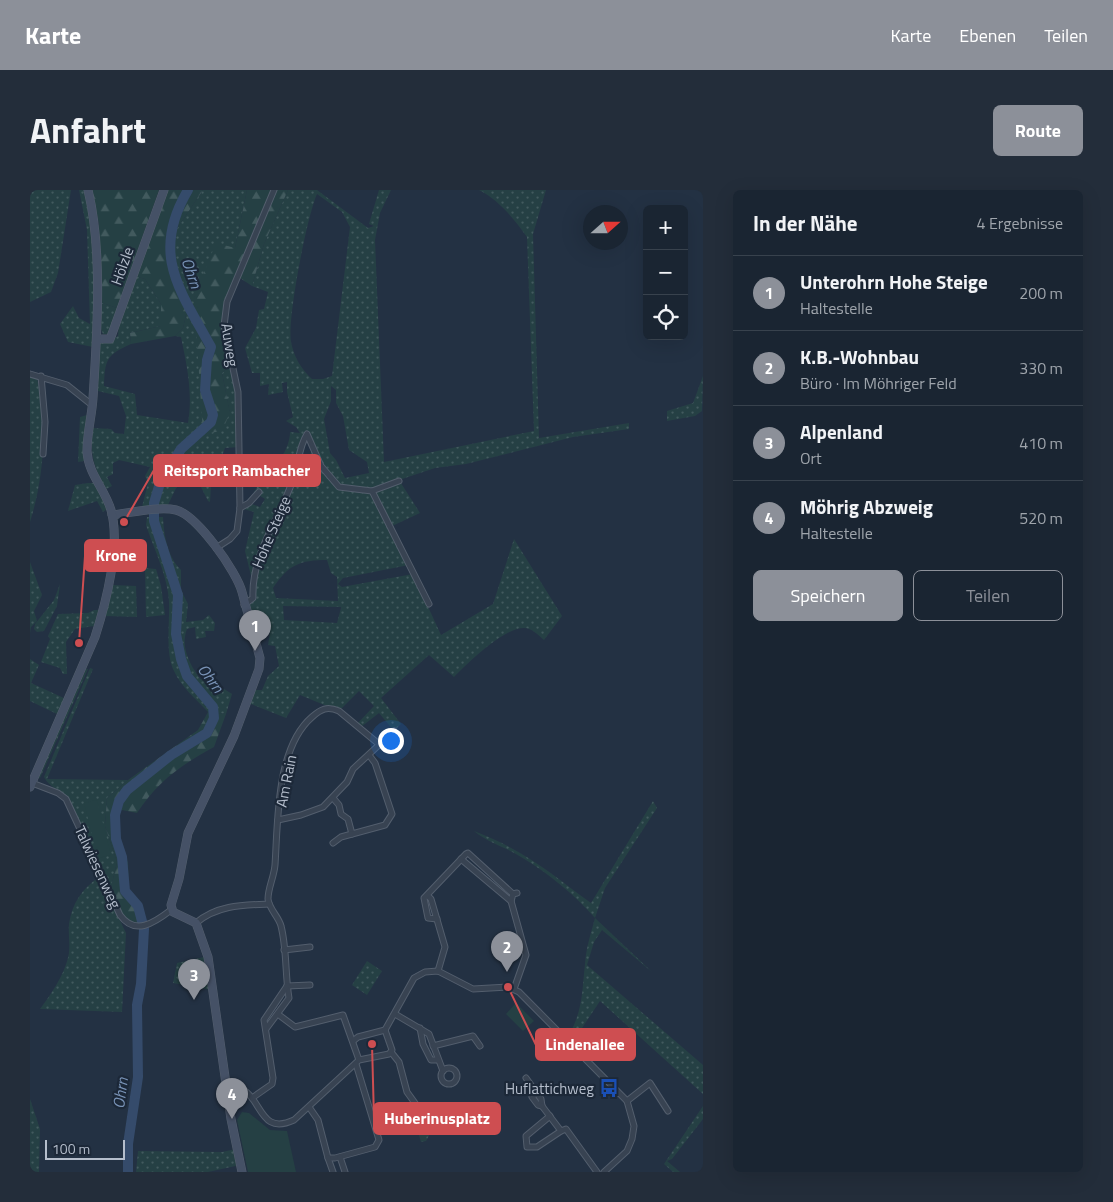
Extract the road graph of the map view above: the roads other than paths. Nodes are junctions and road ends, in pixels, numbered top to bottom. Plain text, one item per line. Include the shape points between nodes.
1 (88, 190) edge
2 (164, 190) edge
3 (274, 190) edge
4 (97, 339) junction
5 (30, 374) edge
6 (41, 376) junction
7 (92, 405) junction
8 (43, 454) dead end
9 (399, 481) dead end
10 (372, 491) junction
11 (259, 492) dead end
12 (240, 508) junction
13 (112, 515) junction
14 (216, 548) junction
15 (429, 604) dead end
16 (244, 605) junction
17 (394, 731) dead end
18 (380, 745) junction
19 (369, 755) junction
20 (31, 785) edge
21 (333, 798) junction
22 (278, 820) junction
23 (352, 834) junction
24 (333, 843) dead end
25 (461, 859) junction
26 (428, 896) junction
27 (511, 901) junction
28 (269, 904) junction
29 (171, 910) junction
30 (437, 919) junction
31 (196, 923) junction
32 (310, 947) dead end
33 (284, 950) junction
34 (438, 971) junction
35 (310, 984) dead end
36 (287, 986) junction
37 (514, 989) junction
38 (395, 1014) junction
39 (279, 1015) junction
40 (420, 1028) junction
41 (266, 1030) junction
42 (385, 1030) junction
43 (353, 1041) junction
44 (433, 1046) junction
45 (480, 1046) dead end
46 (390, 1052) junction
47 (438, 1060) junction
48 (358, 1062) junction
49 (443, 1071) dead end
50 (526, 1078) dead end
51 (226, 1086) junction
52 (252, 1098) junction
53 (627, 1101) junction
54 (308, 1107) junction
55 (668, 1111) dead end
56 (550, 1116) junction
57 (425, 1117) dead end
58 (561, 1131) junction
59 (340, 1157) junction
60 (328, 1158) junction
61 (242, 1172) edge
62 (333, 1172) edge
63 (345, 1172) edge
64 (597, 1172) edge
65 (604, 1172) edge

1 - 4 street via 95,232
2 - 4 street, Hölzle via 112,334 110,338
3 - 12 street, Auweg via 227,302 224,326 238,392
4 - 7 street
5 - 6 street
6 - 7 street via 67,385
6 - 8 street via 45,422
7 - 13 street via 88,460
9 - 10 street, Hohe Steige
10 - 15 street
10 - 16 street, Hohe Steige via 340,487 321,466 307,434 292,481 262,549 252,580 252,598
11 - 12 street via 250,503
12 - 14 street, Auweg via 237,531 230,540
13 - 14 street via 175,510 187,514
13 - 20 street via 111,559 101,618
14 - 16 street via 239,584
16 - 29 street via 260,658 259,669 230,745 188,832
17 - 18 street
18 - 19 street
18 - 22 street, Am Rain via 339,711 319,710 304,723 288,759
19 - 21 street via 353,769
19 - 23 street via 375,763 392,814 385,825
20 - 29 street, Talwiesenweg via 58,793 66,799 126,924 134,927 153,922
21 - 22 street via 314,811
21 - 23 street via 341,814 348,819
22 - 28 street, Am Rain
23 - 24 street
25 - 26 street
25 - 27 street
25 - 27 street via 468,853 515,893
26 - 30 street
26 - 30 street via 423,902 427,916 430,920
27 - 37 street via 526,956
28 - 31 street via 226,908
28 - 33 street via 280,920
29 - 31 street
30 - 34 street via 445,947
31 - 51 street via 208,958
32 - 33 street
33 - 36 street
34 - 37 street via 473,989
34 - 38 street via 424,972 414,978
35 - 36 street
36 - 39 street via 289,998
36 - 41 street via 264,1020
37 - 53 street
38 - 40 street
38 - 42 street
39 - 41 street
39 - 43 street via 295,1027 343,1015
40 - 44 street via 429,1034
40 - 47 street via 427,1054 431,1060
41 - 52 street via 272,1084
42 - 43 street
42 - 46 street
43 - 48 street
44 - 45 street via 473,1036
44 - 47 street
46 - 48 street
46 - 57 street via 399,1062 407,1092
47 - 49 street
48 - 54 street
48 - 59 street via 379,1140 375,1147
50 - 56 street
51 - 52 street via 243,1088
51 - 61 street
52 - 54 street via 266,1119 276,1124 294,1120
53 - 55 street via 650,1083
53 - 65 street via 634,1126 632,1140 627,1151
54 - 60 street via 318,1120
56 - 58 street
56 - 58 street via 526,1136 528,1147 537,1147
58 - 64 street via 566,1129
59 - 60 street
59 - 63 street
60 - 62 street

